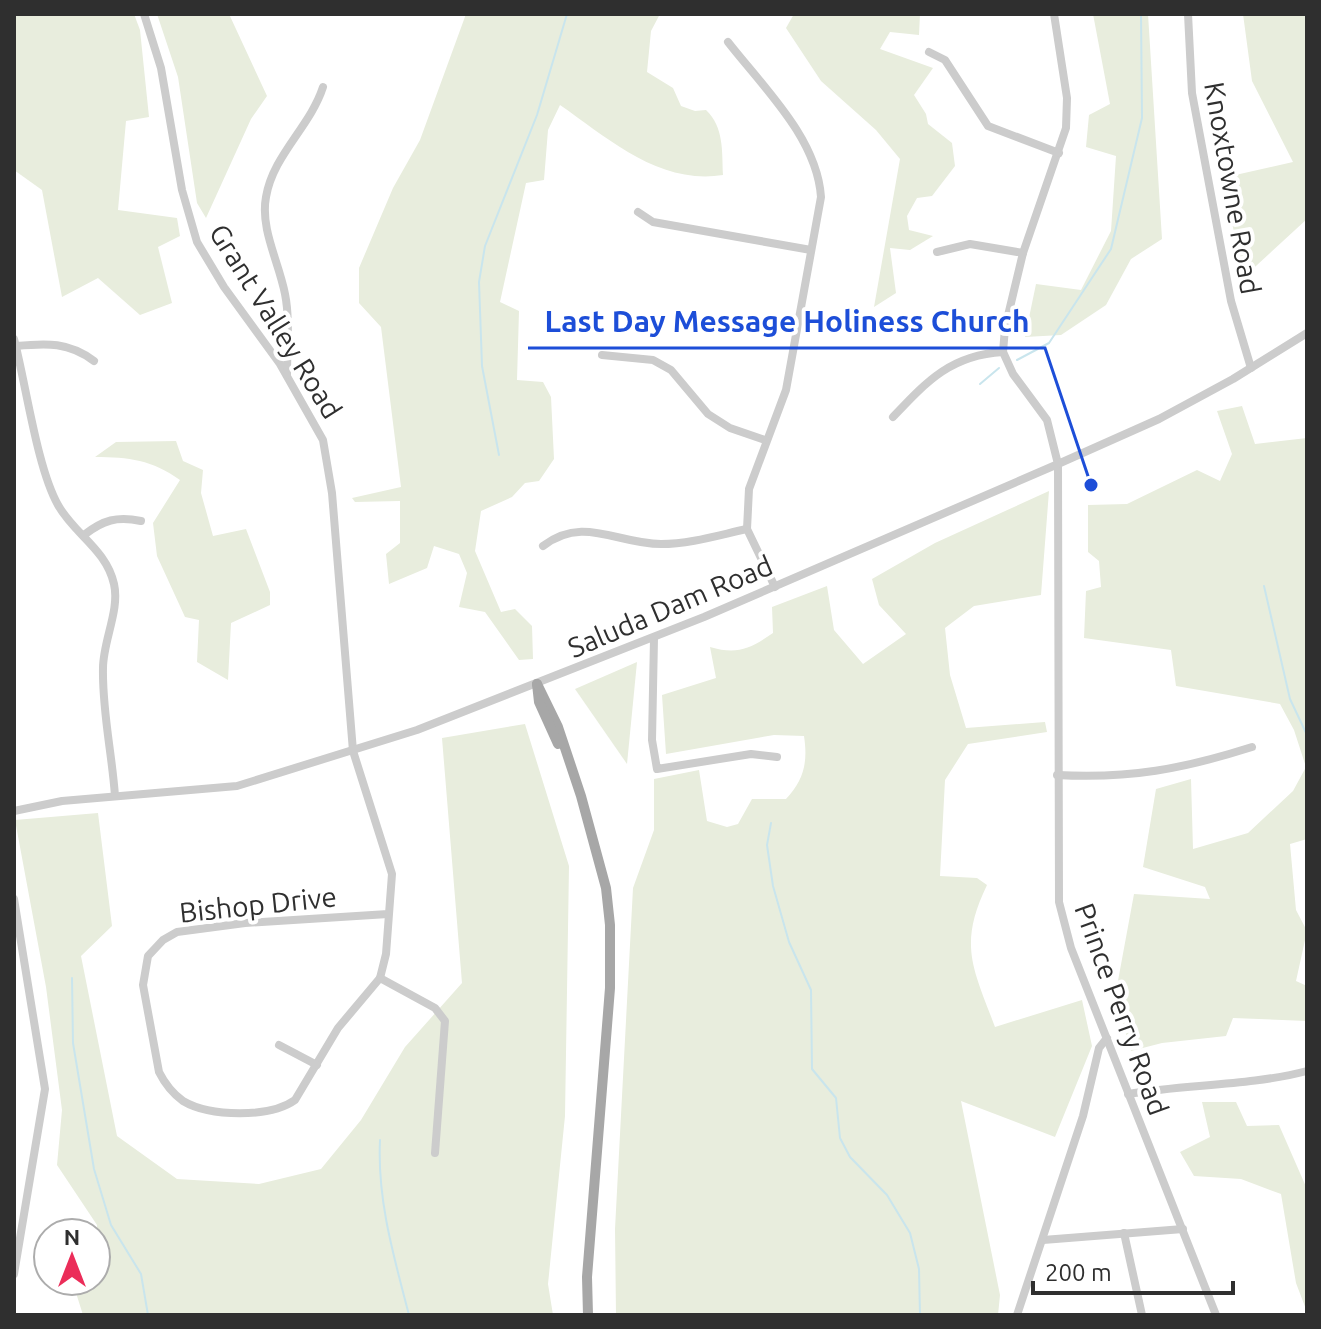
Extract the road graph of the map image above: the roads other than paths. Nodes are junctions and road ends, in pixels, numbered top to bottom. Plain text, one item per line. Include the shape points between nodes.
1 (144, 14) edge
2 (1054, 14) edge
3 (1188, 14) edge
4 (728, 42) dead end
5 (929, 52) dead end
6 (323, 87) dead end
7 (1059, 153) junction
8 (638, 212) dead end
9 (811, 250) junction
10 (937, 252) dead end
11 (1023, 253) junction
12 (1307, 333) edge
13 (15, 343) edge
14 (1003, 352) junction
15 (602, 355) dead end
16 (94, 361) dead end
17 (1251, 368) junction
18 (287, 375) junction
19 (893, 417) dead end
20 (765, 440) junction
21 (1058, 464) junction
22 (141, 521) dead end
23 (747, 529) junction
24 (84, 535) junction
25 (543, 546) dead end
26 (775, 587) junction
27 (654, 638) junction
28 (537, 684) junction
29 (1252, 747) dead end
30 (353, 751) junction
31 (777, 757) dead end
32 (1057, 775) junction
33 (115, 796) junction
34 (14, 811) edge
35 (14, 899) edge
36 (388, 914) junction
37 (380, 978) junction
38 (1107, 1038) junction
39 (279, 1045) dead end
40 (317, 1065) junction
41 (1307, 1071) edge
42 (1128, 1094) junction
43 (435, 1153) dead end
44 (1183, 1229) junction
45 (1124, 1233) junction
46 (1043, 1240) junction
47 (14, 1274) edge
48 (588, 1315) edge
49 (1017, 1315) edge
50 (1142, 1315) edge
51 (1216, 1315) edge

1 - 18 street, Grant Valley Road via 161,68 182,190 197,242
2 - 7 street via 1067,98
3 - 17 street, Knoxtowne Road via 1192,93 1231,301
4 - 9 street via 809,149 820,175
5 - 7 street via 945,60 988,126
6 - 18 street via 309,119 283,154 266,195 264,216 287,307
7 - 11 street
8 - 9 street via 653,222
9 - 20 street via 786,390
10 - 11 street via 970,244
11 - 14 street
12 - 17 street, Saluda Dam Road
13 - 16 street via 75,347
13 - 24 street via 52,491
14 - 19 street via 976,353 958,361
14 - 21 street, Prince Perry Road via 1047,420
15 - 20 street via 653,360 671,370 708,414
17 - 21 street, Saluda Dam Road via 1159,419
18 - 30 street, Grant Valley Road via 326,450
20 - 23 street via 749,489
21 - 26 street, Saluda Dam Road
21 - 32 street, Prince Perry Road
22 - 24 street via 114,518
23 - 25 street via 658,544 588,531 560,533
23 - 26 street
24 - 33 street via 105,562 115,592 102,686
26 - 27 street, Saluda Dam Road
27 - 28 street, Saluda Dam Road
27 - 31 street via 652,740 657,769 751,754
28 - 30 street, Saluda Dam Road
28 - 48 main road via 539,702 569,763 596,849 610,925
29 - 32 street via 1170,771
30 - 33 street, Saluda Dam Road via 237,786
30 - 36 street via 392,874
32 - 38 street, Prince Perry Road via 1059,902
33 - 34 street, Saluda Dam Road
35 - 47 street via 45,1089
36 - 37 street
36 - 40 street, Bishop Drive via 177,932 148,956 143,985 159,1072 186,1103 218,1110 277,1109 295,1100
37 - 40 street, Bishop Drive via 338,1028
37 - 43 street via 435,1008 445,1021
38 - 42 street, Prince Perry Road
38 - 46 street via 1099,1048
39 - 40 street
41 - 42 street
42 - 44 street, Prince Perry Road
44 - 45 street
44 - 51 street, Prince Perry Road
45 - 46 street
45 - 50 street
46 - 49 street

